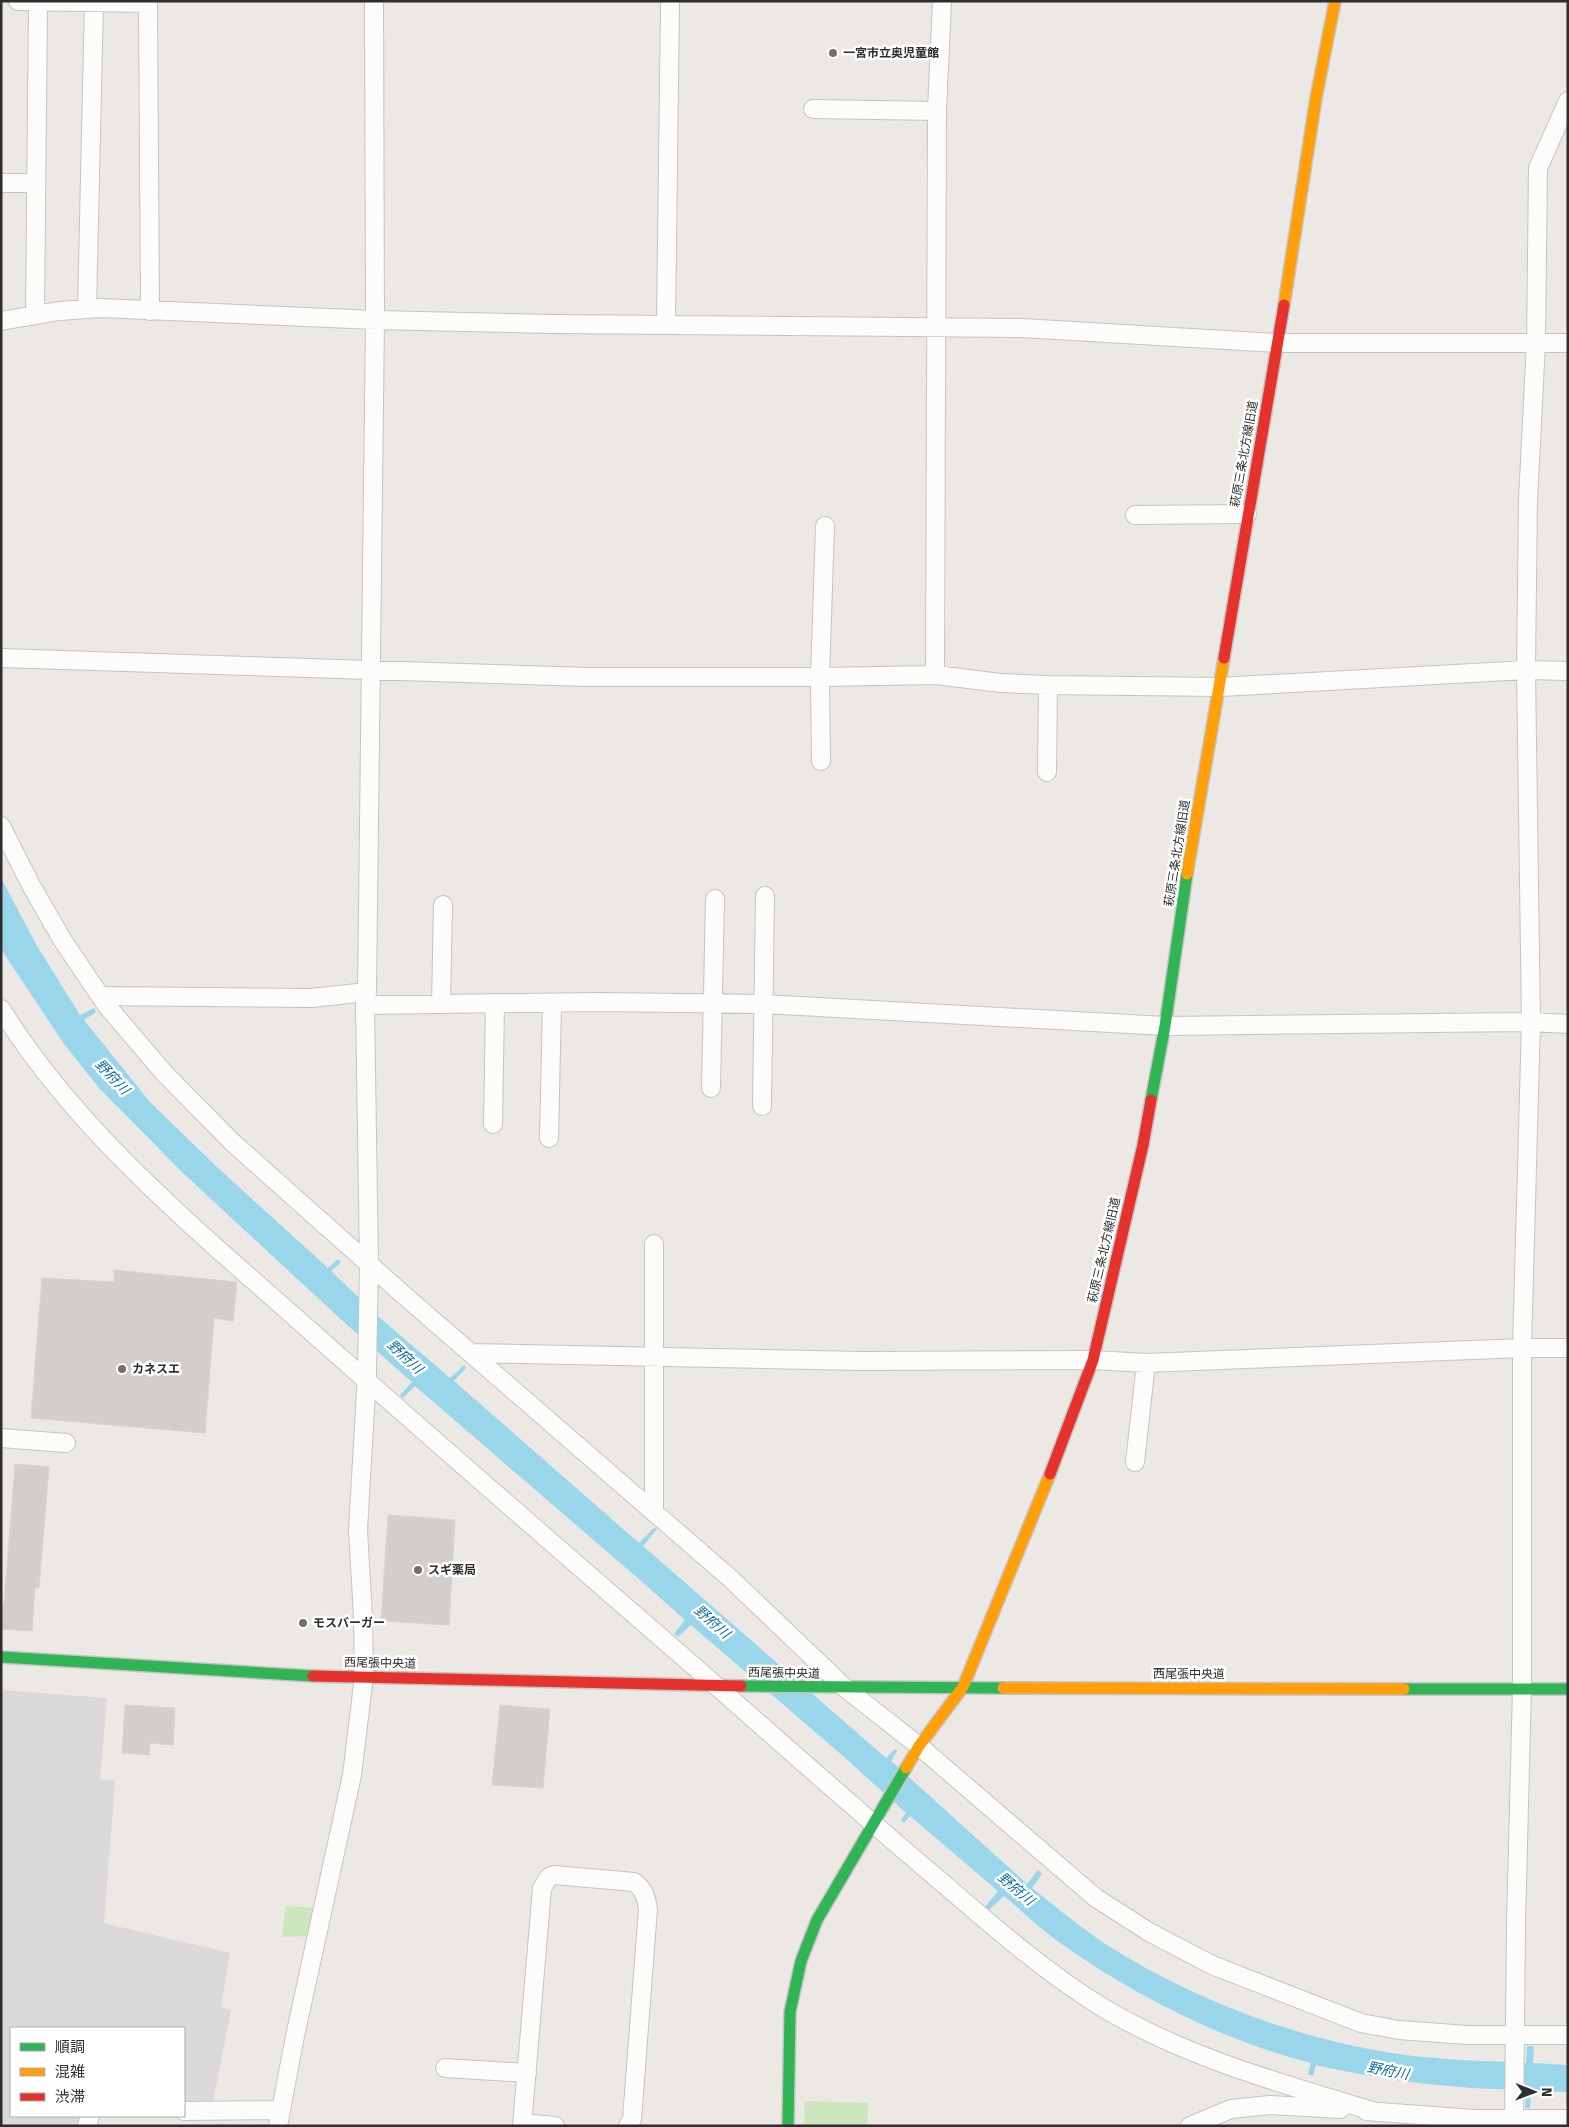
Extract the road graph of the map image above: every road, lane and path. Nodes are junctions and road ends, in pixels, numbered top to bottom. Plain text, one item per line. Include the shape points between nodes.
1 (18, 1) edge
2 (374, 1) edge
3 (670, 1) edge
4 (942, 1) edge
5 (1335, 1) edge
6 (38, 2) edge
7 (94, 2) edge
8 (1568, 101) edge
9 (813, 109) dead end
10 (937, 111) junction
11 (1, 183) edge
12 (35, 183) junction
13 (87, 309) junction
14 (150, 311) junction
15 (35, 314) junction
16 (375, 320) junction
17 (1, 321) edge
18 (666, 324) junction
19 (937, 328) junction
20 (1278, 343) junction
21 (1536, 343) junction
22 (1568, 343) edge
23 (1247, 514) junction
24 (1135, 516) dead end
25 (825, 526) dead end
26 (1, 658) edge
27 (371, 668) junction
28 (1526, 670) junction
29 (1568, 670) edge
30 (935, 675) junction
31 (820, 677) junction
32 (1048, 685) junction
33 (1220, 687) junction
34 (821, 761) dead end
35 (1047, 772) dead end
36 (1, 826) edge
37 (766, 896) dead end
38 (714, 899) dead end
39 (443, 905) dead end
40 (100, 996) junction
41 (366, 998) junction
42 (495, 1003) junction
43 (552, 1003) junction
44 (713, 1003) junction
45 (441, 1004) junction
46 (764, 1004) junction
47 (1, 1009) edge
48 (1531, 1022) junction
49 (1568, 1024) edge
50 (1165, 1026) junction
51 (711, 1088) dead end
52 (762, 1106) dead end
53 (493, 1124) dead end
54 (549, 1138) dead end
55 (654, 1244) dead end
56 (369, 1269) junction
57 (1522, 1348) junction
58 (1568, 1348) edge
59 (471, 1353) junction
60 (654, 1355) junction
61 (1093, 1360) junction
62 (1146, 1363) junction
63 (367, 1378) junction
64 (1, 1438) edge
65 (66, 1443) dead end
66 (1135, 1462) dead end
67 (654, 1512) junction
68 (1, 1657) edge
69 (364, 1676) junction
70 (716, 1685) junction
71 (963, 1687) junction
72 (845, 1688) junction
73 (1522, 1688) junction
74 (1568, 1689) edge
75 (917, 1748) junction
76 (875, 1822) junction
77 (1568, 2035) edge
78 (1515, 2036) junction
79 (445, 2068) dead end
80 (527, 2073) junction
81 (185, 2111) edge
82 (1376, 2112) junction
83 (280, 2118) edge
84 (1568, 2119) edge
85 (1514, 2122) edge
86 (522, 2124) edge
87 (555, 2126) edge
88 (628, 2126) edge
89 (788, 2126) edge
90 (1190, 2126) edge

1 - 6 street
2 - 16 street
3 - 18 street
4 - 10 street
5 - 20 street, 萩原三条北方線旧道 via 1316,98
6 - 7 street
6 - 12 street
7 - 13 street
7 - 14 street via 148,3
8 - 21 street via 1538,168
9 - 10 street
10 - 19 street
11 - 12 street
12 - 15 street
13 - 14 street
13 - 15 street
14 - 16 street
15 - 17 street
16 - 18 street
16 - 27 street
18 - 19 street
19 - 20 street via 1022,328
19 - 30 street
20 - 21 street
20 - 23 street, 萩原三条北方線旧道
21 - 22 street
21 - 28 street via 1528,500
23 - 24 street
23 - 33 street, 萩原三条北方線旧道
25 - 31 street
26 - 27 street
27 - 31 street via 588,677
27 - 41 street
28 - 29 street
28 - 33 street
28 - 48 street
30 - 31 street
30 - 32 street
31 - 34 street
32 - 33 street
32 - 35 street
33 - 50 street, 萩原三条北方線旧道 via 1190,853
36 - 40 street via 63,941
37 - 46 street
38 - 44 street
39 - 45 street
40 - 41 street
40 - 56 street via 165,1074 232,1142
41 - 45 street
41 - 56 street
42 - 43 street
42 - 45 street
42 - 53 street
43 - 44 street
43 - 54 street
44 - 46 street
44 - 51 street
46 - 50 street
46 - 52 street
47 - 63 street via 96,1132 208,1240
48 - 49 street
48 - 50 street
48 - 57 street
50 - 61 street, 萩原三条北方線旧道 via 1143,1144
55 - 60 street
56 - 59 street
56 - 63 street
57 - 58 street
57 - 62 street
57 - 73 street
59 - 60 street
59 - 67 street
60 - 61 street via 863,1361
60 - 67 street
61 - 62 street
61 - 71 street, 萩原三条北方線旧道 via 1057,1458
62 - 66 street
63 - 69 street via 358,1530
63 - 70 street
64 - 65 street
67 - 72 street via 731,1579
68 - 69 street, 西尾張中央道 via 304,1676
69 - 70 street, 西尾張中央道
69 - 83 street via 352,1775
70 - 72 street, 西尾張中央道
70 - 76 street
71 - 72 street, 西尾張中央道
71 - 73 street, 西尾張中央道
71 - 75 street, 萩原三条北方線旧道
72 - 75 street
73 - 74 street, 西尾張中央道
73 - 78 street
75 - 76 street, 萩原三条北方線旧道
75 - 78 street via 1096,1898 1149,1932 1212,1965 1361,2023 1399,2030
76 - 82 street via 1049,1972 1104,2008 1236,2068
76 - 89 street, 萩原三条北方線旧道 via 817,1920 801,1961 790,2012
77 - 78 street
78 - 85 street
79 - 80 street
80 - 86 street
80 - 88 street via 542,1888 554,1875 634,1882 641,1887 648,1909 632,2119
81 - 83 street
82 - 85 street
82 - 90 street via 1270,2105 1231,2109
84 - 85 street
86 - 87 street

